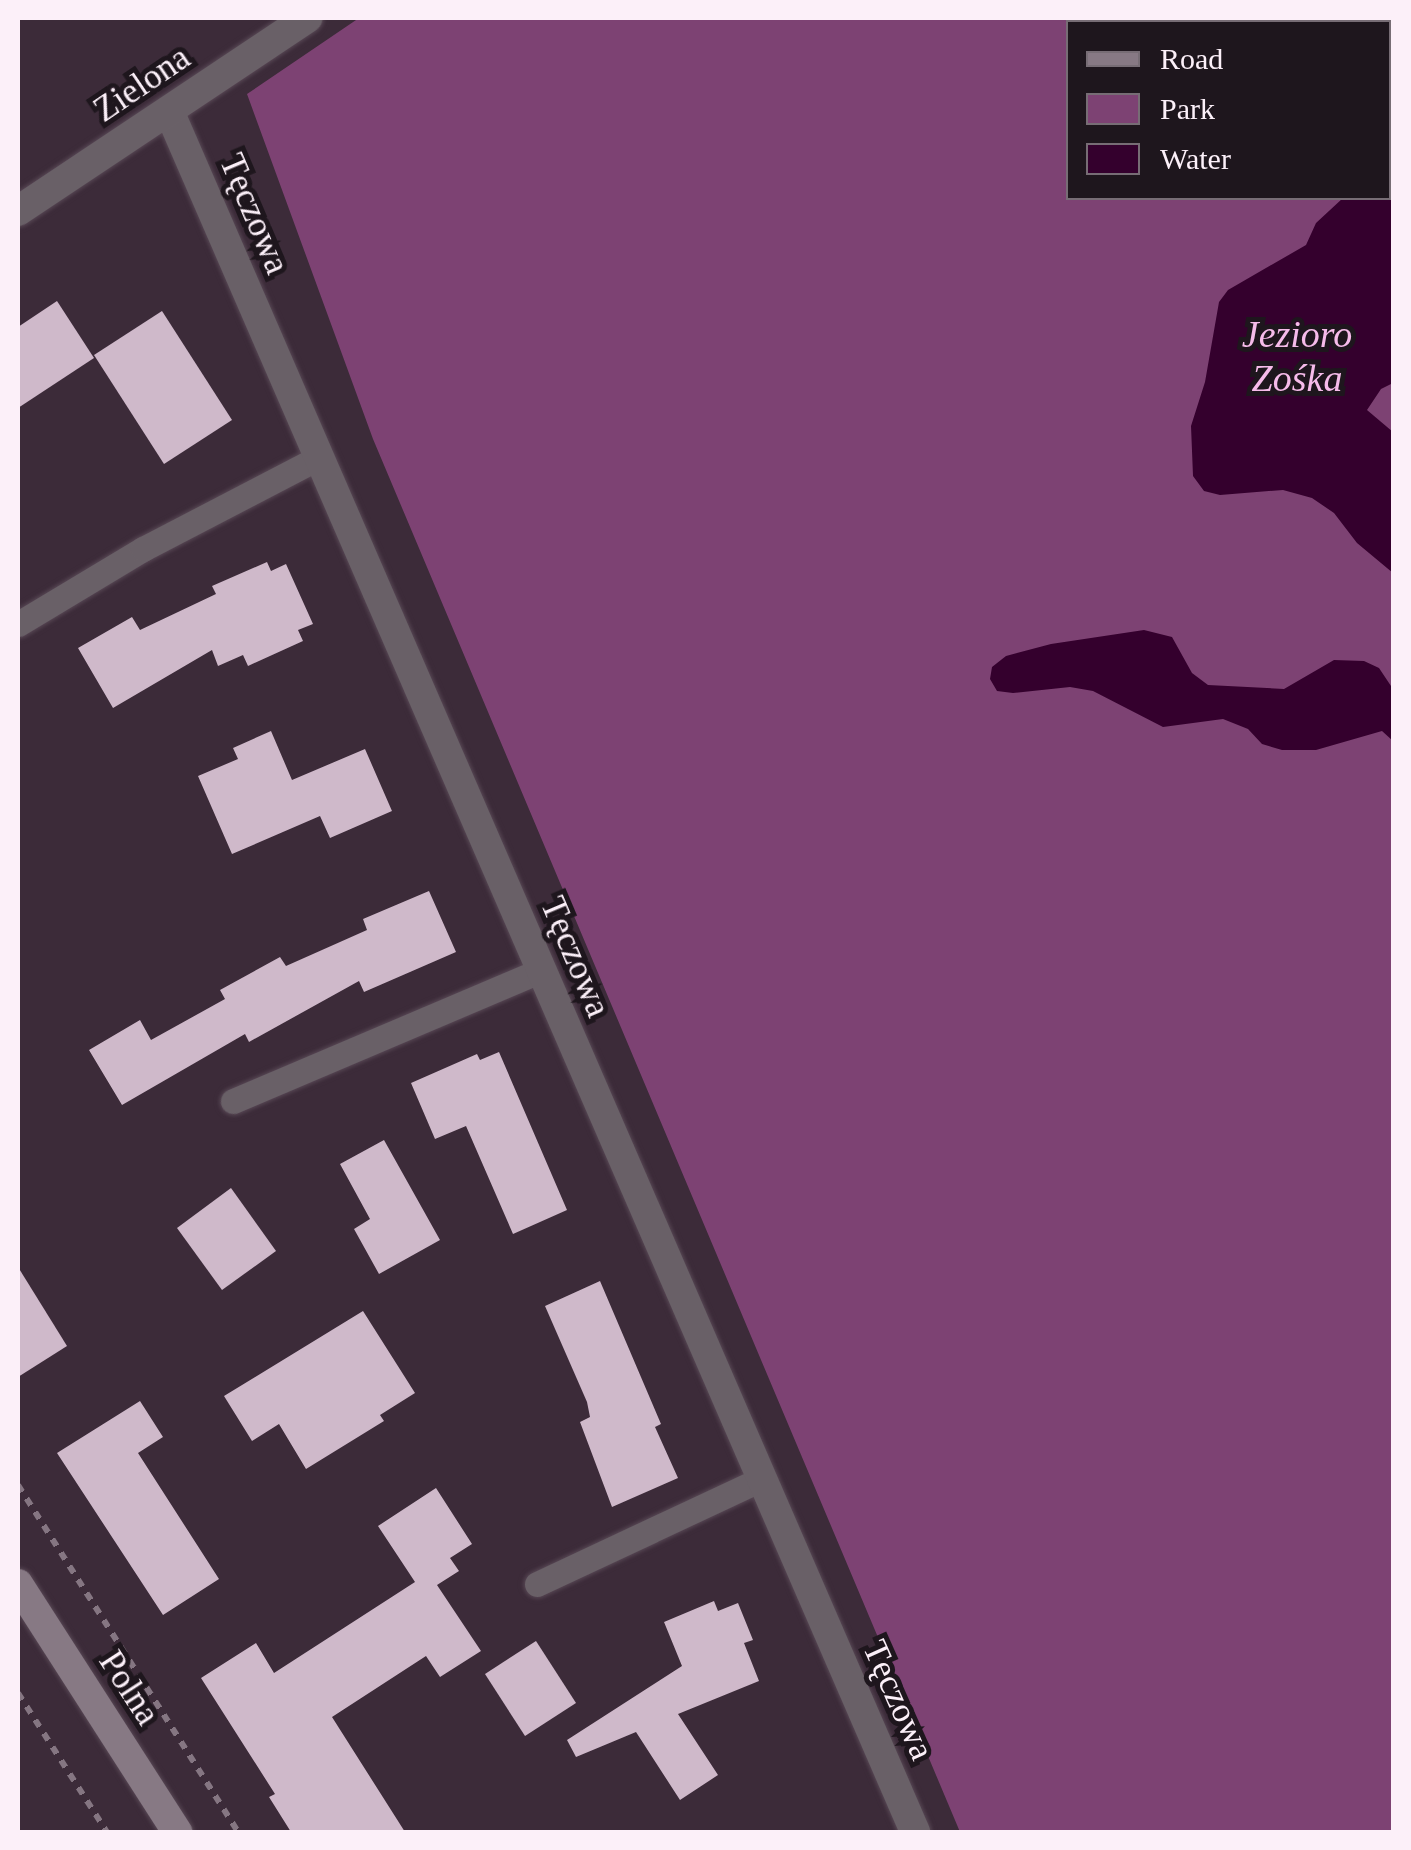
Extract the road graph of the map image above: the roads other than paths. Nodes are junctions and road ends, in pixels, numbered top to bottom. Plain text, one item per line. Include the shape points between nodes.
1 (307, 18) edge
2 (169, 111) junction
3 (18, 211) edge
4 (318, 458) junction
5 (18, 624) edge
6 (540, 971) junction
7 (234, 1101) dead end
8 (761, 1479) junction
9 (18, 1584) edge
10 (537, 1584) dead end
11 (177, 1832) edge
12 (915, 1832) edge

1 - 2 street, Zielona
2 - 3 street, Zielona
2 - 4 street, Tęczowa
4 - 5 lane via 143,548
4 - 6 street, Tęczowa
6 - 7 lane
6 - 8 street, Tęczowa
8 - 10 lane
8 - 12 street, Tęczowa
9 - 11 street, Polna

